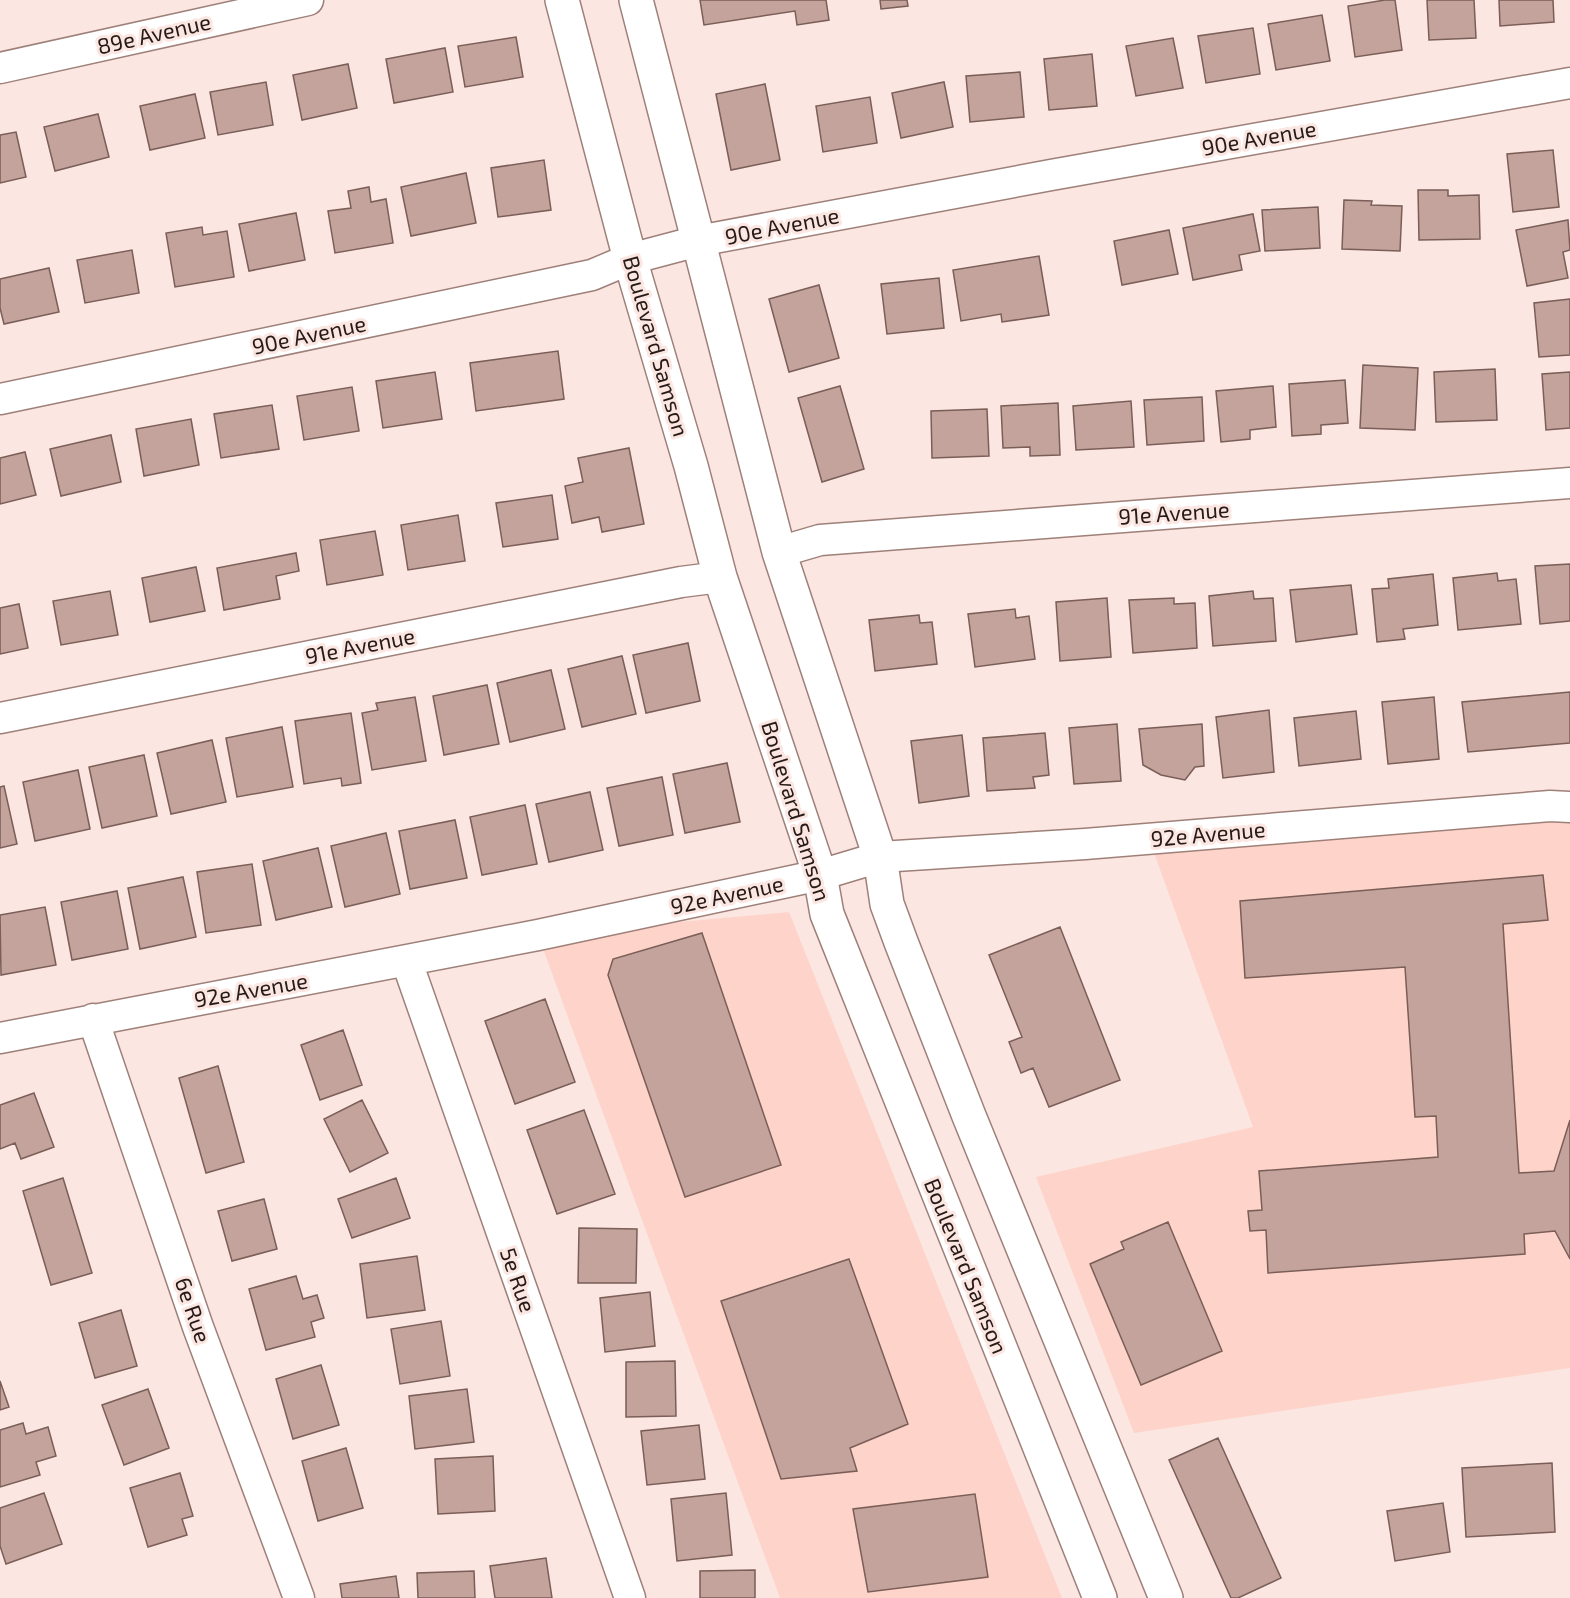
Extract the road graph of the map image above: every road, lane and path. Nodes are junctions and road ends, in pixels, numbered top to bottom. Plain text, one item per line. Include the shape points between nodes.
1 (308, 0) edge
2 (562, 0) edge
3 (636, 0) edge
4 (0, 68) edge
5 (1570, 83) edge
6 (698, 241) junction
7 (630, 259) junction
8 (0, 399) edge
9 (1570, 483) edge
10 (779, 552) junction
11 (720, 577) junction
12 (0, 718) edge
13 (1570, 807) edge
14 (880, 857) junction
15 (820, 875) junction
16 (407, 962) junction
17 (93, 1019) junction
18 (0, 1038) edge
19 (299, 1598) edge
20 (630, 1598) edge
21 (1100, 1598) edge
22 (1166, 1598) edge

1 - 4 street, 89e Avenue
2 - 7 street, Boulevard Samson
3 - 6 street
5 - 6 street, 90e Avenue
6 - 7 street, 90e Avenue
6 - 10 street
7 - 8 street, 90e Avenue via 592,275
7 - 11 street, Boulevard Samson
9 - 10 street, 91e Avenue via 820,540
10 - 14 street
11 - 12 street, 91e Avenue
11 - 15 street, Boulevard Samson
13 - 14 street, 92e Avenue
14 - 15 street, 92e Avenue
14 - 22 street via 887,904
15 - 16 street, 92e Avenue
15 - 21 street, Boulevard Samson via 827,914
16 - 17 street, 92e Avenue
16 - 20 street, 5e Rue
17 - 18 street, 92e Avenue
17 - 19 street, 6e Rue via 198,1327

